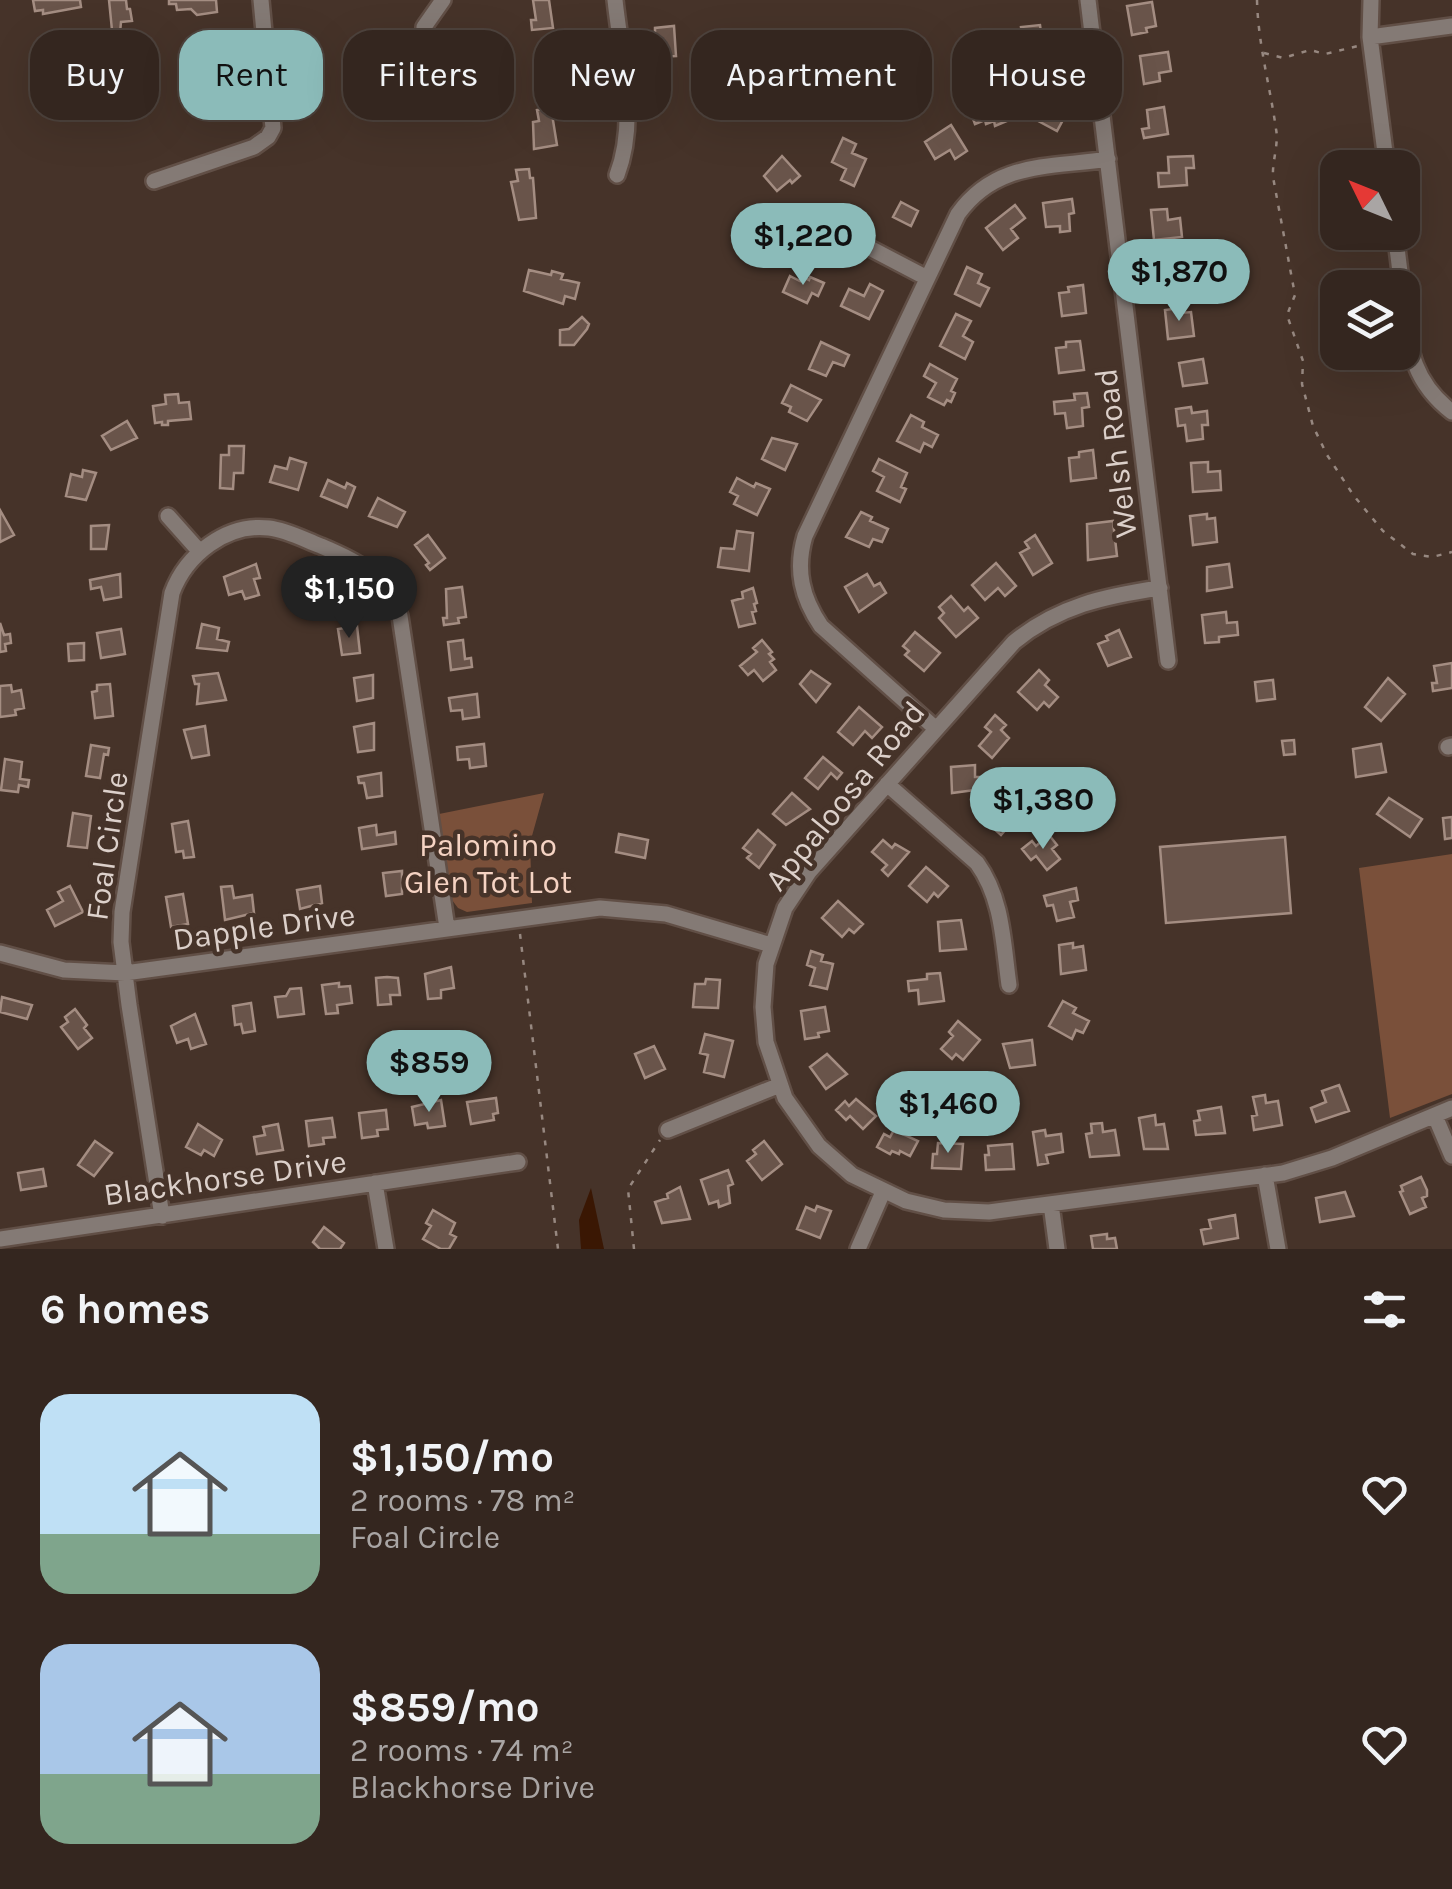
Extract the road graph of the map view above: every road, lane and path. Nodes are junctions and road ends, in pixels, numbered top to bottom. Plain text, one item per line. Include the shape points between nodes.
1 (261, 0) edge
2 (443, 0) edge
3 (615, 0) edge
4 (1088, 0) edge
5 (1257, 0) edge
6 (1371, 0) edge
7 (1452, 26) edge
8 (424, 27) dead end
9 (1370, 41) junction
10 (1263, 53) junction
11 (1384, 150) edge
12 (1108, 158) junction
13 (617, 175) dead end
14 (154, 181) dead end
15 (843, 234) dead end
16 (927, 278) junction
17 (1417, 370) edge
18 (1452, 412) edge
19 (168, 516) dead end
20 (200, 552) junction
21 (1452, 552) edge
22 (1160, 588) junction
23 (1168, 661) dead end
24 (935, 728) junction
25 (886, 784) junction
26 (518, 918) junction
27 (447, 928) junction
28 (771, 945) junction
29 (0, 953) edge
30 (125, 973) junction
31 (1009, 985) dead end
32 (780, 1086) junction
33 (1452, 1108) edge
34 (1435, 1116) junction
35 (668, 1130) joint
36 (1452, 1156) edge
37 (518, 1162) dead end
38 (1264, 1175) junction
39 (375, 1184) junction
40 (884, 1192) junction
41 (1051, 1204) junction
42 (162, 1216) junction
43 (0, 1240) edge
44 (386, 1249) edge
45 (558, 1249) edge
46 (634, 1249) edge
47 (858, 1249) edge
48 (1056, 1249) edge
49 (1278, 1249) edge

1 - 14 street via 273,128 268,137
2 - 8 street
3 - 13 street via 629,123
4 - 12 street, Welsh Road
5 - 10 path
6 - 9 street
7 - 9 street
9 - 10 path via 1324,54
9 - 11 street
10 - 21 path via 1278,134 1273,177 1295,295 1287,315 1314,426 1382,531 1413,554
12 - 16 street via 1018,170 984,186 958,214
12 - 22 street, Welsh Road
15 - 16 street
16 - 24 street via 805,536 800,568 803,593 821,626
17 - 18 street
19 - 20 street
20 - 27 street via 232,532 270,528 353,559 386,584 400,616
20 - 30 street, Foal Circle via 178,576 169,608 122,912
22 - 23 street, Welsh Road
22 - 24 street, Appaloosa Road via 1099,598 1043,620 998,657
24 - 25 street, Appaloosa Road
25 - 28 street, Appaloosa Road via 810,872 785,908
25 - 31 street via 987,877
26 - 27 street, Dapple Drive
26 - 28 street, Dapple Drive via 580,909 646,910
26 - 45 path
27 - 30 street, Dapple Drive
28 - 32 street, Appaloosa Road via 762,1007
29 - 30 street, Dapple Drive via 64,970
30 - 42 street, Foal Circle
32 - 35 street
32 - 40 street, Appaloosa Road via 819,1146
33 - 34 street, Appaloosa Road
34 - 36 street
34 - 38 street, Appaloosa Road via 1312,1165
35 - 46 path via 628,1189
37 - 39 street, Blackhorse Drive
38 - 41 street, Appaloosa Road
38 - 49 street
39 - 42 street, Blackhorse Drive
39 - 44 street
40 - 41 street, Appaloosa Road via 944,1210
40 - 47 street
41 - 48 street
42 - 43 street, Blackhorse Drive

